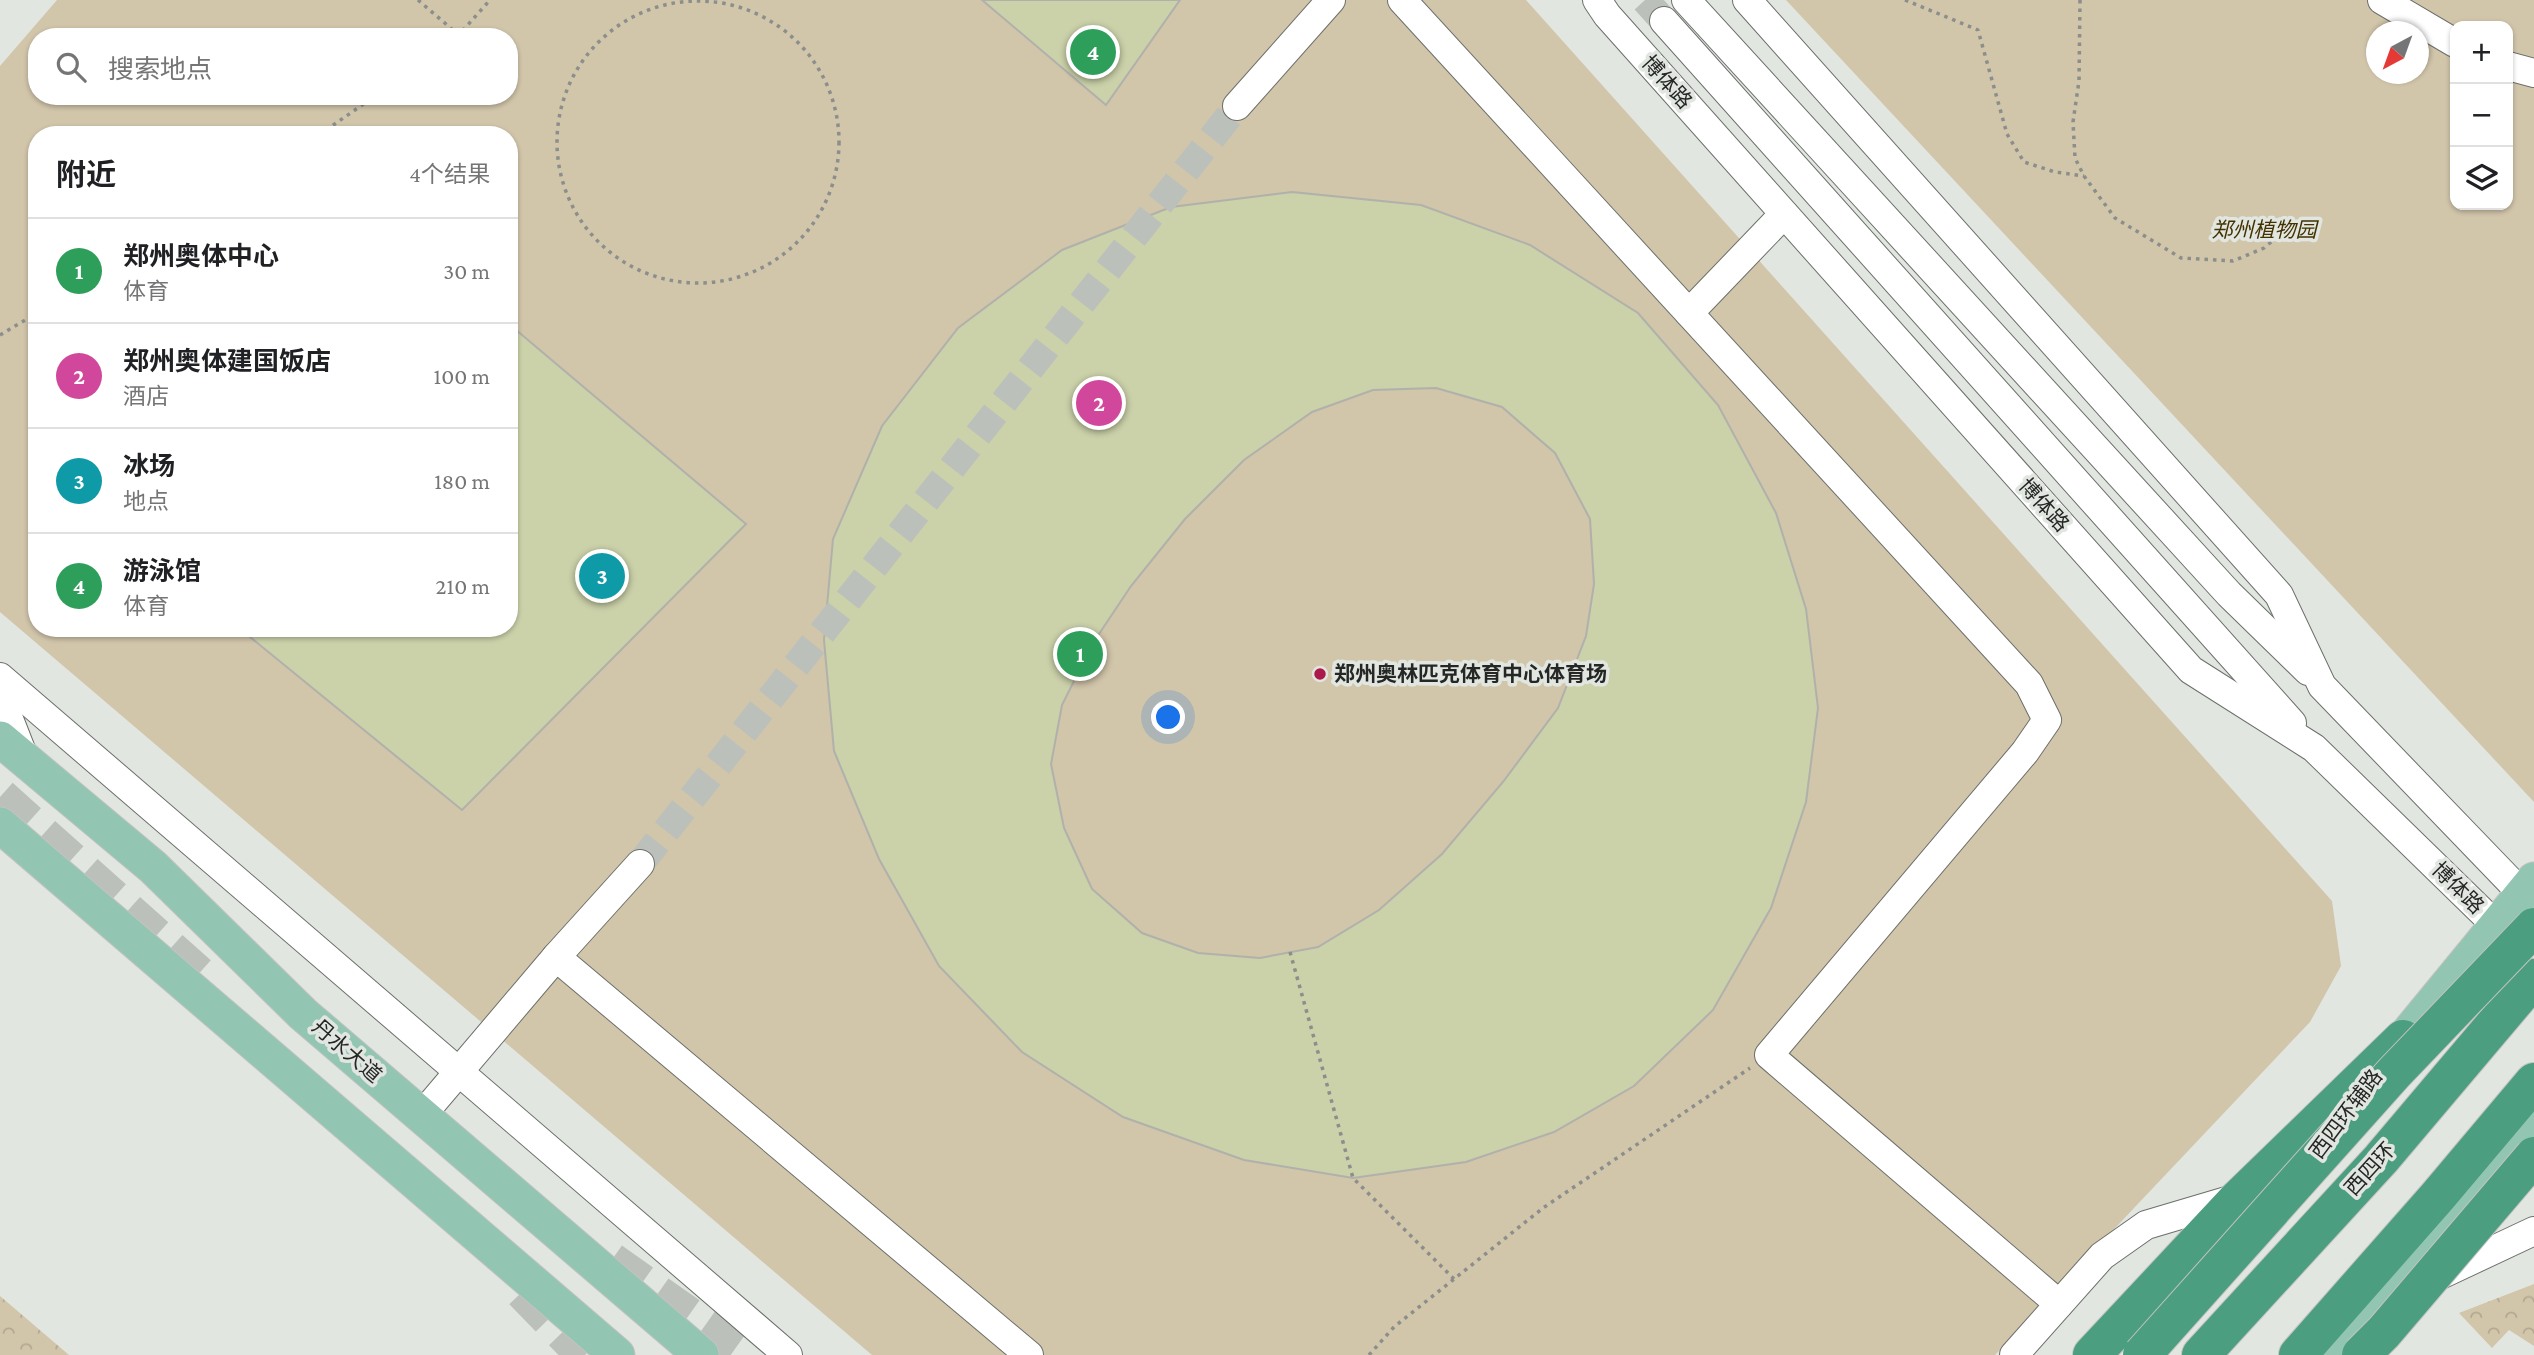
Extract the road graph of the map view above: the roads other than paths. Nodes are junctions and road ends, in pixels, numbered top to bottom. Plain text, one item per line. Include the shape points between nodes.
1 (1331, 0) edge
2 (1402, 0) edge
3 (1597, 0) edge
4 (1686, 0) tunnel mouth
5 (1747, 0) edge
6 (2382, 0) edge
7 (1664, 21) tunnel mouth
8 (2450, 40) edge
9 (2513, 67) edge
10 (2534, 73) edge
11 (1237, 106) tunnel mouth
12 (1784, 214) junction
13 (1689, 313) junction
14 (0, 677) edge
15 (2322, 686) junction
16 (0, 696) edge
17 (2314, 748) junction
18 (13, 750) edge
19 (0, 825) edge
20 (640, 864) tunnel mouth
21 (2524, 907) edge
22 (556, 957) junction
23 (2534, 964) edge
24 (2534, 978) edge
25 (2403, 1039) junction
26 (458, 1072) junction
27 (2534, 1082) edge
28 (422, 1115) junction
29 (2534, 1122) edge
30 (2534, 1156) edge
31 (2240, 1197) junction
32 (2534, 1231) edge
33 (2425, 1284) junction
34 (2059, 1304) junction
35 (2362, 1312) junction
36 (617, 1355) edge
37 (701, 1355) edge
38 (788, 1355) edge
39 (1029, 1355) edge
40 (2014, 1355) edge
41 (2092, 1355) edge
42 (2142, 1355) edge
43 (2167, 1355) edge
44 (2201, 1355) edge
45 (2298, 1355) edge
46 (2323, 1355) edge
47 (2361, 1355) edge
48 (2379, 1355) edge

1 - 11 street
2 - 13 street
3 - 12 street, 博体路
4 - 15 street via 2229,594
5 - 15 street, 博体路 via 2279,595
6 - 8 street
7 - 17 street
9 - 10 street
12 - 13 street
12 - 17 street, 博体路 via 2191,670
13 - 34 street via 2029,684 2047,720 2025,752 1769,1055
14 - 26 street
15 - 21 street, 博体路
16 - 18 street
17 - 21 street, 博体路
18 - 28 main road, 丹水大道 via 153,867 303,1014
19 - 36 main road
20 - 22 street
21 - 23 street, 博体路
21 - 25 main road, 西四环辅路
21 - 42 highway, bridge via 2394,1073
22 - 26 street
22 - 39 street
24 - 44 highway, 西四环 via 2381,1159
25 - 31 highway
25 - 43 main road, 西四环辅路 via 2343,1112 2221,1295
26 - 28 street
26 - 38 street
27 - 45 highway
28 - 37 main road, 丹水大道
29 - 35 main road
30 - 33 highway, bridge
31 - 34 street via 2146,1225 2102,1256
31 - 41 highway
32 - 35 street
33 - 47 highway, bridge
33 - 48 highway, bridge
34 - 40 street
35 - 46 main road

